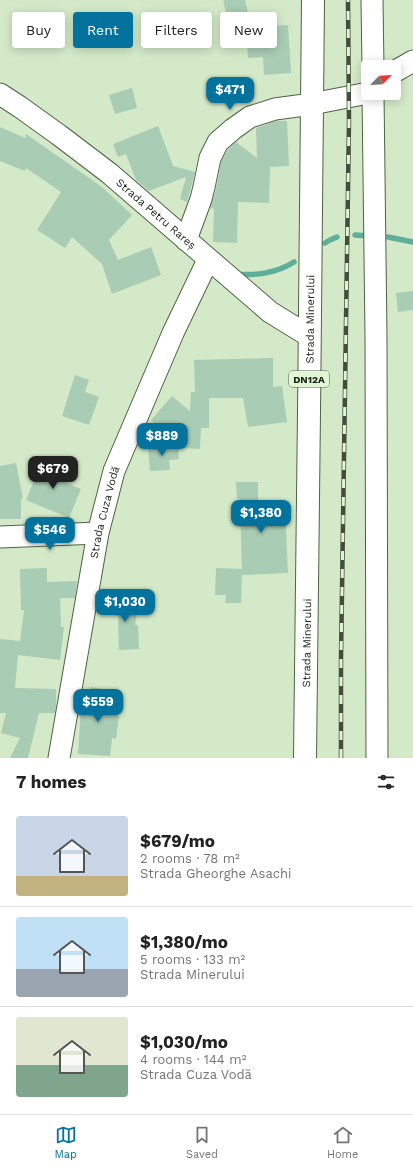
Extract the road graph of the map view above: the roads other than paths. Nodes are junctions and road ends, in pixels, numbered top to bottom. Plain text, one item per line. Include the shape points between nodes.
1 (313, 0) edge
2 (372, 0) edge
3 (373, 60) edge
4 (413, 61) edge
5 (401, 68) edge
6 (0, 94) edge
7 (361, 94) edge
8 (373, 100) edge
9 (312, 104) junction
10 (186, 240) junction
11 (208, 260) junction
12 (309, 336) junction
13 (98, 533) junction
14 (0, 537) edge
15 (59, 758) edge
16 (304, 758) edge
17 (377, 758) edge

1 - 9 main road, Strada Minerului / DN12A
2 - 3 street
4 - 5 street
6 - 10 street, Strada Petru Rareș via 109,173
7 - 9 street
8 - 17 street
9 - 10 street via 275,109 250,118 218,142 210,158 204,187
9 - 12 main road, Strada Minerului / DN12A
10 - 11 street, Strada Petru Rareș
11 - 12 street, Strada Petru Rareș via 270,312
11 - 13 street, Strada Cuza Vodă via 173,333 114,471
12 - 16 main road, Strada Minerului / DN12A
13 - 14 street
13 - 15 street, Strada Cuza Vodă

